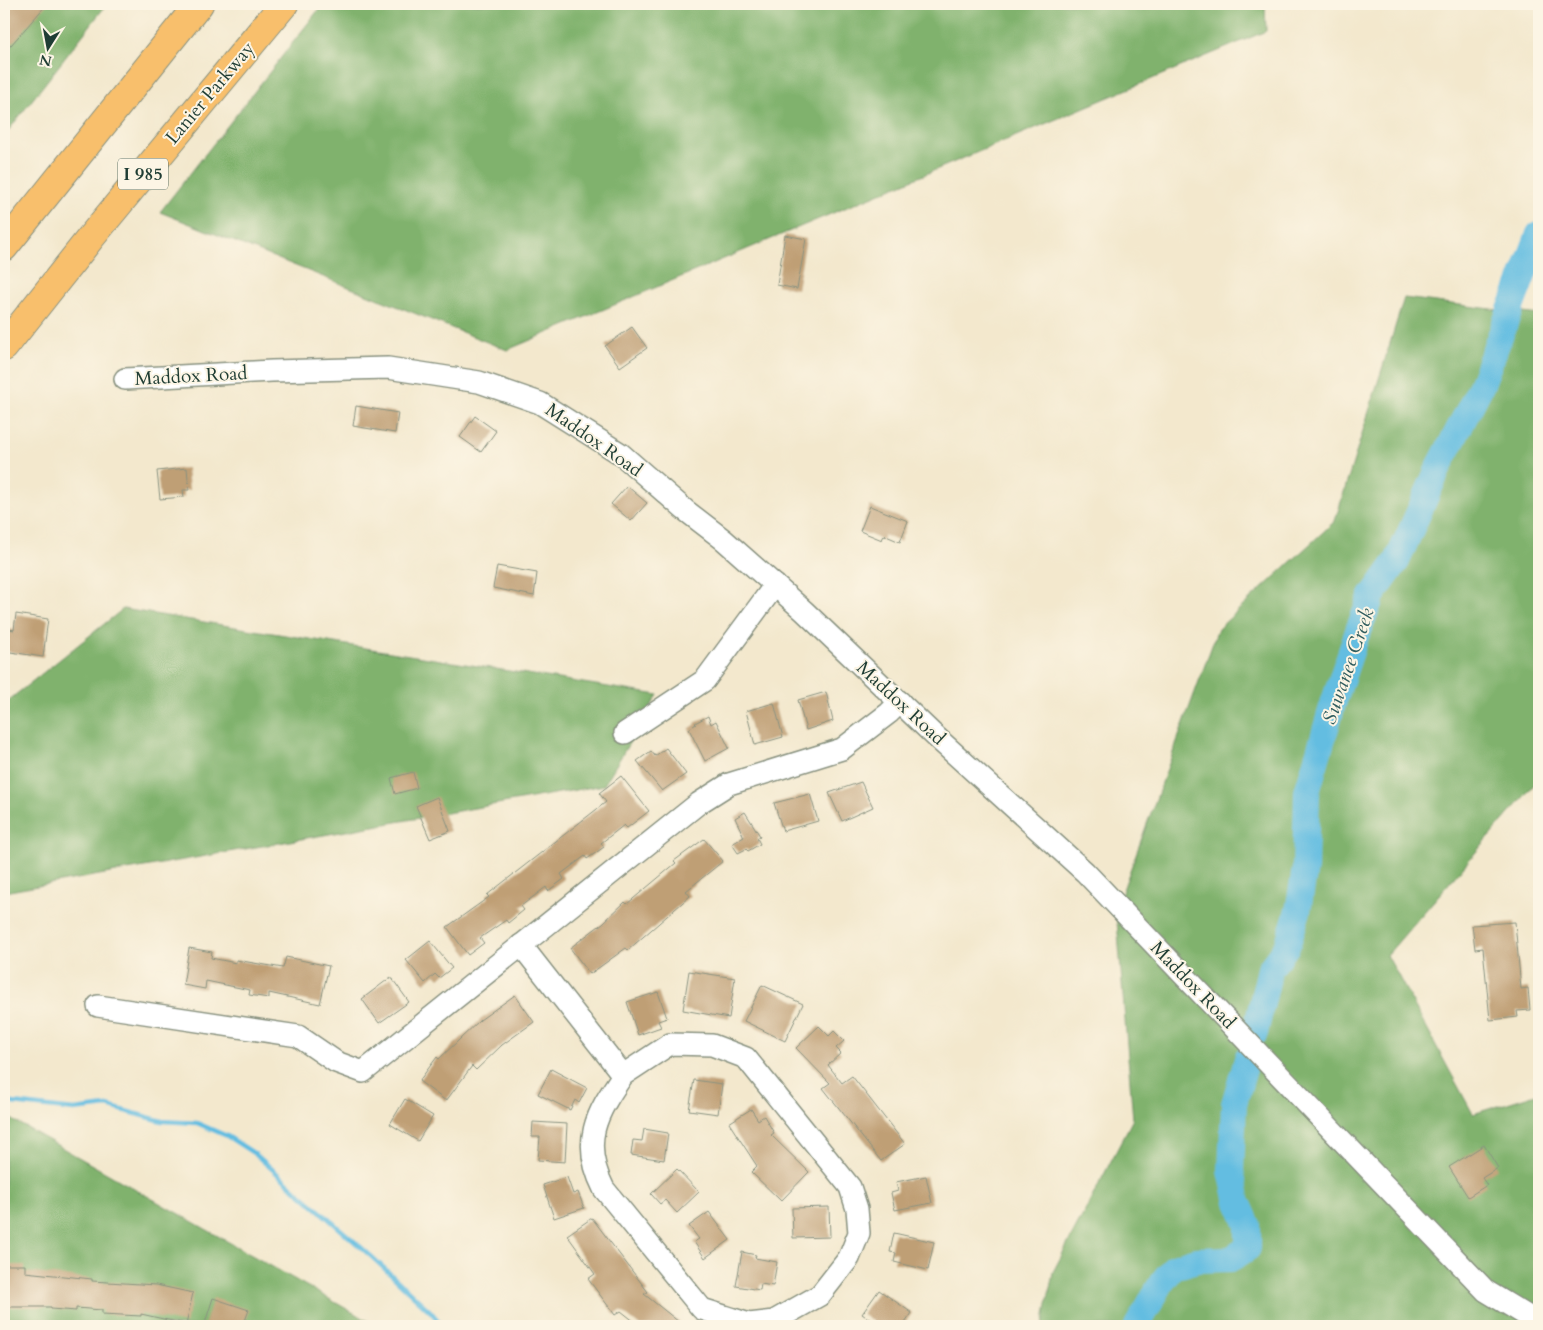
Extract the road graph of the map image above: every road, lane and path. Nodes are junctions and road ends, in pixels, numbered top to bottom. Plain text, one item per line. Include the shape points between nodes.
1 (199, 4) edge
2 (284, 4) edge
3 (4, 247) edge
4 (4, 347) edge
5 (125, 379) dead end
6 (775, 585) junction
7 (900, 702) junction
8 (625, 733) dead end
9 (521, 945) junction
10 (98, 1006) dead end
11 (623, 1075) junction
12 (1539, 1323) edge

1 - 3 highway
2 - 4 highway, Lanier Parkway / I 985
5 - 6 street, Maddox Road via 379,367 479,382 540,403 621,454
6 - 7 street, Maddox Road
6 - 8 street via 705,680
7 - 9 street via 842,749 729,784 699,803
7 - 12 street, Maddox Road via 1085,872 1486,1291
9 - 10 street via 363,1072 336,1062 298,1036
9 - 11 street
11 - 11 street via 602,1106 591,1138 597,1174 604,1189 702,1308 749,1324 774,1321 820,1295 849,1258 859,1233 857,1209 850,1187 746,1058 712,1046 670,1044

